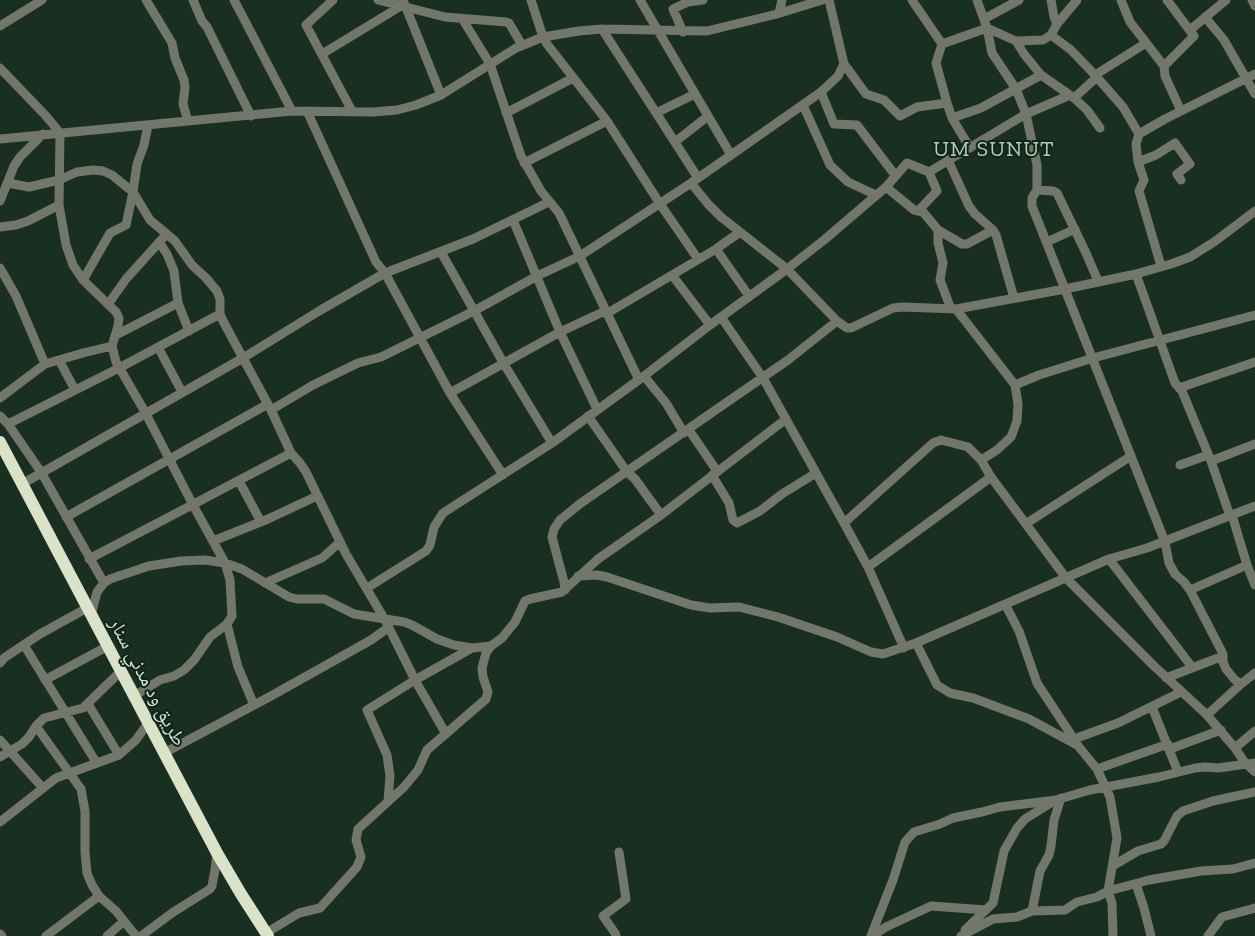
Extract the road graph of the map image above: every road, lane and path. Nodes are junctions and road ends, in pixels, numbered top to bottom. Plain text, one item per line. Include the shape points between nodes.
1 (42, 0) edge
2 (193, 0) edge
3 (234, 0) edge
4 (333, 0) edge
5 (378, 0) edge
6 (531, 0) edge
7 (640, 0) edge
8 (703, 0) edge
9 (782, 0) edge
10 (822, 0) edge
11 (829, 0) edge
12 (912, 0) edge
13 (977, 0) edge
14 (1019, 0) edge
15 (1051, 0) edge
16 (1077, 0) edge
17 (1121, 0) edge
18 (1168, 0) edge
19 (1226, 0) edge
20 (1252, 0) edge
21 (149, 1) edge
22 (403, 4) edge
23 (1255, 6) edge
24 (779, 13) junction
25 (1205, 17) junction
26 (984, 19) junction
27 (463, 20) junction
28 (1057, 24) junction
29 (0, 26) edge
30 (987, 28) junction
31 (602, 29) junction
32 (658, 30) junction
33 (1190, 30) junction
34 (684, 32) junction
35 (1051, 35) junction
36 (543, 37) junction
37 (1016, 41) junction
38 (1146, 43) junction
39 (942, 44) junction
40 (522, 45) junction
41 (322, 54) junction
42 (490, 64) junction
43 (844, 64) junction
44 (1164, 66) junction
45 (0, 68) edge
46 (1255, 74) edge
47 (1041, 75) junction
48 (1096, 76) junction
49 (574, 78) junction
50 (1245, 79) junction
51 (1016, 89) junction
52 (822, 92) junction
53 (695, 94) junction
54 (1255, 94) edge
55 (441, 95) junction
56 (1072, 96) junction
57 (946, 103) junction
58 (803, 105) junction
59 (292, 111) junction
60 (307, 111) junction
61 (352, 111) junction
62 (1181, 111) junction
63 (506, 113) junction
64 (656, 113) junction
65 (1026, 114) junction
66 (251, 116) junction
67 (708, 116) junction
68 (952, 118) junction
69 (188, 121) junction
70 (607, 121) junction
71 (148, 125) junction
72 (1100, 128) dead end
73 (60, 132) junction
74 (43, 134) junction
75 (1140, 134) junction
76 (0, 139) edge
77 (675, 142) junction
78 (970, 148) junction
79 (731, 155) junction
80 (948, 160) junction
81 (1138, 162) junction
82 (524, 163) junction
83 (929, 172) junction
84 (895, 175) junction
85 (60, 180) junction
86 (695, 180) junction
87 (1181, 180) dead end
88 (8, 183) junction
89 (886, 187) junction
90 (1037, 190) junction
91 (133, 192) junction
92 (876, 195) junction
93 (0, 201) edge
94 (549, 202) junction
95 (660, 204) junction
96 (60, 205) junction
97 (918, 211) junction
98 (1255, 211) edge
99 (513, 220) junction
100 (0, 227) edge
101 (1075, 229) junction
102 (938, 230) junction
103 (993, 230) junction
104 (740, 232) junction
105 (167, 233) junction
106 (159, 242) junction
107 (1047, 242) junction
108 (716, 248) junction
109 (441, 252) junction
110 (580, 256) junction
111 (698, 260) junction
112 (1161, 266) junction
113 (0, 268) edge
114 (787, 269) junction
115 (385, 273) junction
116 (1136, 274) junction
117 (672, 275) junction
118 (538, 276) junction
119 (83, 280) junction
120 (1098, 281) junction
121 (1065, 289) junction
122 (749, 296) junction
123 (1014, 298) junction
124 (109, 303) junction
125 (178, 303) junction
126 (954, 309) junction
127 (474, 311) junction
128 (606, 312) junction
129 (220, 314) junction
130 (1255, 315) edge
131 (721, 317) junction
132 (837, 321) junction
133 (710, 325) junction
134 (189, 331) junction
135 (560, 332) junction
136 (116, 334) junction
137 (420, 338) junction
138 (1160, 339) junction
139 (112, 346) junction
140 (158, 347) junction
141 (243, 358) junction
142 (1092, 358) junction
143 (58, 360) junction
144 (1255, 362) edge
145 (45, 364) junction
146 (504, 364) junction
147 (119, 368) junction
148 (641, 378) junction
149 (763, 378) junction
150 (1015, 385) junction
151 (1179, 388) junction
152 (75, 390) junction
153 (182, 392) junction
154 (450, 393) junction
155 (0, 398) edge
156 (270, 407) junction
157 (597, 409) junction
158 (146, 412) junction
159 (0, 416) edge
160 (588, 416) junction
161 (786, 419) junction
162 (8, 424) junction
163 (686, 431) junction
164 (0, 442) edge
165 (552, 443) junction
166 (1255, 444) edge
167 (290, 453) junction
168 (1131, 456) junction
169 (1209, 458) junction
170 (170, 459) junction
171 (981, 460) junction
172 (1180, 465) dead end
173 (41, 472) junction
174 (627, 472) junction
175 (816, 472) junction
176 (714, 473) junction
177 (503, 475) junction
178 (991, 477) junction
179 (239, 481) junction
180 (22, 484) junction
181 (318, 496) junction
182 (193, 505) junction
183 (1255, 506) edge
184 (660, 515) junction
185 (1231, 516) junction
186 (66, 517) junction
187 (261, 522) junction
188 (844, 523) junction
189 (1027, 523) junction
190 (213, 541) junction
191 (340, 542) junction
192 (1165, 542) junction
193 (89, 558) junction
194 (1109, 559) junction
195 (225, 564) junction
196 (1247, 566) junction
197 (868, 567) junction
198 (578, 576) junction
199 (1066, 578) junction
200 (104, 583) junction
201 (265, 583) junction
202 (1255, 585) edge
203 (367, 588) junction
204 (565, 590) junction
205 (1190, 590) junction
206 (1005, 604) junction
207 (89, 612) junction
208 (227, 624) junction
209 (387, 624) junction
210 (916, 643) junction
211 (24, 645) junction
212 (108, 646) junction
213 (491, 646) junction
214 (472, 648) junction
215 (904, 648) junction
216 (1223, 656) junction
217 (0, 663) edge
218 (1192, 667) junction
219 (121, 671) junction
220 (1255, 673) edge
221 (1166, 678) junction
222 (45, 680) junction
223 (415, 680) junction
224 (1241, 684) junction
225 (1181, 692) junction
226 (134, 696) junction
227 (88, 704) junction
228 (254, 705) junction
229 (1152, 707) junction
230 (64, 713) junction
231 (1207, 715) junction
232 (148, 723) junction
233 (36, 726) junction
234 (1221, 730) junction
235 (1255, 731) edge
236 (446, 734) junction
237 (0, 740) edge
238 (1077, 743) junction
239 (1169, 747) junction
240 (1235, 748) junction
241 (9, 751) junction
242 (164, 753) junction
243 (119, 755) junction
244 (0, 757) edge
245 (96, 762) junction
246 (1255, 762) edge
247 (1245, 763) junction
248 (1097, 769) junction
249 (70, 772) junction
250 (1178, 772) junction
251 (1255, 772) edge
252 (1107, 787) junction
253 (42, 788) junction
254 (1255, 792) edge
255 (1058, 799) junction
256 (388, 801) junction
257 (0, 822) edge
258 (619, 852) dead end
259 (217, 853) junction
260 (1255, 863) edge
261 (1114, 865) junction
262 (1136, 884) junction
263 (1108, 891) junction
264 (99, 896) junction
265 (1255, 908) edge
266 (986, 910) junction
267 (1032, 911) junction
268 (124, 921) junction
269 (980, 925) junction
270 (267, 935) edge
271 (46, 936) edge
272 (107, 936) edge
273 (136, 936) edge
274 (141, 936) edge
275 (616, 936) edge
276 (871, 936) edge
277 (961, 936) edge
278 (977, 936) edge
279 (1113, 936) edge
280 (1151, 936) edge
281 (1208, 936) edge

1 - 29 street
2 - 66 street
3 - 59 street
4 - 41 street via 306,26
5 - 22 street
6 - 36 street
7 - 32 street
8 - 34 street via 673,9
9 - 24 street
10 - 24 street
11 - 43 street
12 - 39 street
13 - 26 street
14 - 26 street
15 - 28 street
16 - 28 street
17 - 38 street via 1130,22
18 - 33 street
19 - 25 street
20 - 23 street
21 - 69 street via 170,39 184,80 183,104
22 - 27 street
22 - 41 street
22 - 55 street
24 - 34 street via 707,31
25 - 33 street
25 - 50 street via 1224,40
26 - 30 street
27 - 40 street via 506,22
27 - 42 street
28 - 35 street
30 - 37 street
30 - 39 street
30 - 51 street via 992,53
31 - 32 street
31 - 36 street
31 - 64 street
32 - 34 street
32 - 53 street
33 - 44 street via 1193,37
35 - 37 street via 1043,40
35 - 48 street
36 - 40 street
36 - 49 street
37 - 47 street
38 - 44 street
38 - 48 street
39 - 57 street via 936,62
40 - 42 street
41 - 61 street
42 - 55 street
42 - 63 street
43 - 52 street via 838,76
43 - 57 street via 866,94 884,100 900,116 917,108
44 - 62 street via 1165,76
45 - 73 street
46 - 50 street
47 - 51 street
47 - 56 street
48 - 56 street
48 - 75 street via 1123,107
49 - 63 street
49 - 70 street
50 - 54 street
50 - 62 street
51 - 65 street
51 - 68 street
52 - 58 street
52 - 84 street via 834,124 857,125
53 - 64 street
53 - 67 street
55 - 61 street via 397,110
56 - 65 street
56 - 72 street
57 - 68 street
58 - 79 street
58 - 92 street via 830,165 848,182
59 - 60 street
59 - 66 street
60 - 61 street
60 - 115 street via 372,254
62 - 75 street
63 - 82 street
64 - 77 street
65 - 78 street
65 - 90 street via 1036,161
66 - 69 street
67 - 77 street
67 - 79 street
68 - 78 street
69 - 71 street
70 - 82 street
70 - 95 street
71 - 73 street
71 - 91 street
73 - 74 street
73 - 85 street
74 - 76 street
74 - 88 street via 20,157
75 - 81 street via 1136,143
77 - 86 street
78 - 80 street
79 - 86 street
80 - 83 street
80 - 103 street via 969,206
81 - 87 street via 1175,144 1190,164 1177,174
81 - 112 street via 1144,180 1139,191
82 - 94 street
83 - 84 street via 907,163
83 - 97 street via 936,191
84 - 89 street
85 - 88 street via 29,187
85 - 91 street via 85,170 103,171
85 - 96 street
86 - 95 street
86 - 104 street via 708,204
88 - 93 street
89 - 92 street
89 - 97 street
90 - 101 street via 1056,191
90 - 107 street via 1032,206
91 - 105 street via 150,220
91 - 119 street via 126,225 110,233
92 - 114 street
94 - 99 street
94 - 110 street via 559,213
95 - 110 street
95 - 111 street
96 - 100 street via 16,225
96 - 119 street via 66,245
97 - 102 street via 923,212
98 - 112 street via 1199,252
99 - 109 street
99 - 118 street
101 - 107 street
101 - 120 street
102 - 103 street via 964,244
102 - 126 street via 943,263 940,280
103 - 123 street
104 - 108 street
104 - 114 street
105 - 106 street
105 - 129 street via 192,266 217,291
106 - 124 street
106 - 125 street via 174,271
107 - 121 street
108 - 111 street
108 - 122 street
109 - 115 street
109 - 127 street
110 - 118 street
110 - 128 street
111 - 117 street
112 - 116 street
113 - 145 street via 16,296
114 - 122 street
114 - 132 street
115 - 137 street
115 - 141 street
116 - 120 street
116 - 138 street
117 - 128 street
117 - 133 street
118 - 127 street
118 - 135 street
119 - 124 street
120 - 121 street
121 - 123 street
121 - 142 street
122 - 131 street
123 - 126 street
124 - 136 street via 119,318
125 - 134 street
125 - 136 street
126 - 132 street via 893,308 847,328
126 - 150 street
127 - 137 street
127 - 146 street
128 - 135 street
128 - 148 street
129 - 134 street
129 - 141 street
130 - 138 street
131 - 133 street
131 - 149 street
132 - 149 street
133 - 148 street
134 - 140 street
135 - 146 street
135 - 157 street
136 - 139 street
137 - 154 street
137 - 156 street via 381,357 358,363
138 - 142 street
138 - 151 street
139 - 143 street
139 - 147 street
140 - 147 street
140 - 153 street
141 - 153 street
141 - 156 street
142 - 150 street
142 - 168 street
143 - 145 street
143 - 152 street
144 - 151 street
145 - 155 street
146 - 154 street
146 - 165 street
147 - 152 street
147 - 158 street
148 - 157 street
148 - 163 street
149 - 161 street
149 - 163 street
150 - 171 street via 1017,421 1011,437
151 - 169 street
152 - 162 street
153 - 158 street
154 - 177 street
156 - 167 street
156 - 170 street
157 - 160 street
158 - 170 street
158 - 173 street
159 - 162 street
160 - 165 street
160 - 174 street
161 - 175 street
161 - 176 street
162 - 173 street
163 - 174 street
163 - 176 street
164 - 180 highway, طريق ود مدني سنار
165 - 177 street
166 - 169 street
167 - 179 street
167 - 181 street via 300,463
168 - 189 street
168 - 192 street
169 - 172 street
169 - 185 street
170 - 182 street
170 - 186 street
171 - 178 street
171 - 188 street via 968,447 937,440
173 - 180 street
173 - 186 street
174 - 184 street
174 - 204 street via 581,503 554,529 553,546
175 - 176 street via 760,511 737,522 733,520 729,503
175 - 188 street
176 - 184 street
177 - 203 street via 443,513 434,526 426,552
178 - 189 street
178 - 197 street
179 - 182 street
179 - 187 street
180 - 207 highway, طريق ود مدني سنار
181 - 187 street
181 - 191 street
182 - 190 street
182 - 193 street
183 - 185 street
184 - 198 street
185 - 192 street
185 - 196 street
186 - 193 street
187 - 190 street
188 - 197 street
189 - 199 street
190 - 195 street
191 - 201 street via 322,558
191 - 203 street
192 - 194 street
192 - 205 street via 1172,570
193 - 200 street
194 - 199 street
194 - 218 street
195 - 200 street via 205,560 149,566
195 - 201 street via 242,569
195 - 208 street via 232,602 232,616
196 - 202 street
196 - 205 street
197 - 215 street
198 - 204 street
198 - 215 street via 607,577 691,605 739,607 778,617 877,654
199 - 206 street
199 - 221 street
200 - 207 street
201 - 209 street via 289,597 324,599 354,614
203 - 209 street
204 - 213 street via 525,601 515,622
205 - 216 street
206 - 210 street
206 - 238 street via 1019,631 1037,683
207 - 211 street
207 - 212 highway, طريق ود مدني سنار
208 - 226 street via 210,637 184,670
208 - 228 street via 238,667
209 - 214 street via 404,622 437,639
209 - 223 street
209 - 228 street via 371,640
210 - 215 street
210 - 238 street via 937,685 950,693 1029,719
211 - 217 street
211 - 222 street
212 - 219 highway, طريق ود مدني سنار
212 - 222 street
213 - 214 street
213 - 236 street via 482,668 486,700
214 - 223 street
216 - 218 street
216 - 224 street via 1226,670
218 - 221 street
219 - 226 highway, طريق ود مدني سنار
219 - 227 street
220 - 224 street
221 - 225 street
222 - 230 street
223 - 236 street
223 - 256 street via 367,710 387,755 390,776
224 - 231 street
225 - 229 street
225 - 231 street
226 - 232 highway, طريق ود مدني سنار
227 - 230 street
227 - 243 street
228 - 242 street
229 - 238 street
229 - 239 street
230 - 233 street via 44,718
230 - 245 street
231 - 234 street
232 - 242 highway, طريق ود مدني سنار
232 - 243 street via 136,740
233 - 241 street via 22,744
233 - 249 street
234 - 239 street
234 - 240 street
235 - 240 street
236 - 256 street via 427,750 418,770
237 - 241 street
238 - 248 street
239 - 248 street
239 - 250 street
240 - 247 street
241 - 244 street
241 - 253 street
242 - 259 highway, طريق ود مدني سنار
243 - 245 street
245 - 249 street
246 - 247 street
247 - 250 street
247 - 251 street
248 - 252 street
249 - 253 street
249 - 264 street via 81,789 87,873
250 - 252 street
252 - 255 street
252 - 261 street via 1117,838
253 - 257 street
254 - 261 street via 1180,813 1161,844 1138,851
255 - 266 street via 1017,828 1004,851 992,903
255 - 267 street via 1049,855 1040,871
255 - 276 street via 1000,807 953,818 914,832 905,842
256 - 270 street via 358,829 356,840 362,857 325,904 316,910 299,913
258 - 275 street via 626,899 603,916
259 - 270 highway, طريق ود مدني سنار
259 - 274 street via 210,889
260 - 262 street
261 - 263 street
262 - 263 street
262 - 280 street
263 - 267 street via 1065,910
263 - 279 street via 1112,902
264 - 268 street
264 - 271 street
265 - 281 street via 1222,916
266 - 276 street via 932,906
266 - 277 street
267 - 269 street
268 - 272 street
268 - 273 street
269 - 277 street
269 - 278 street

